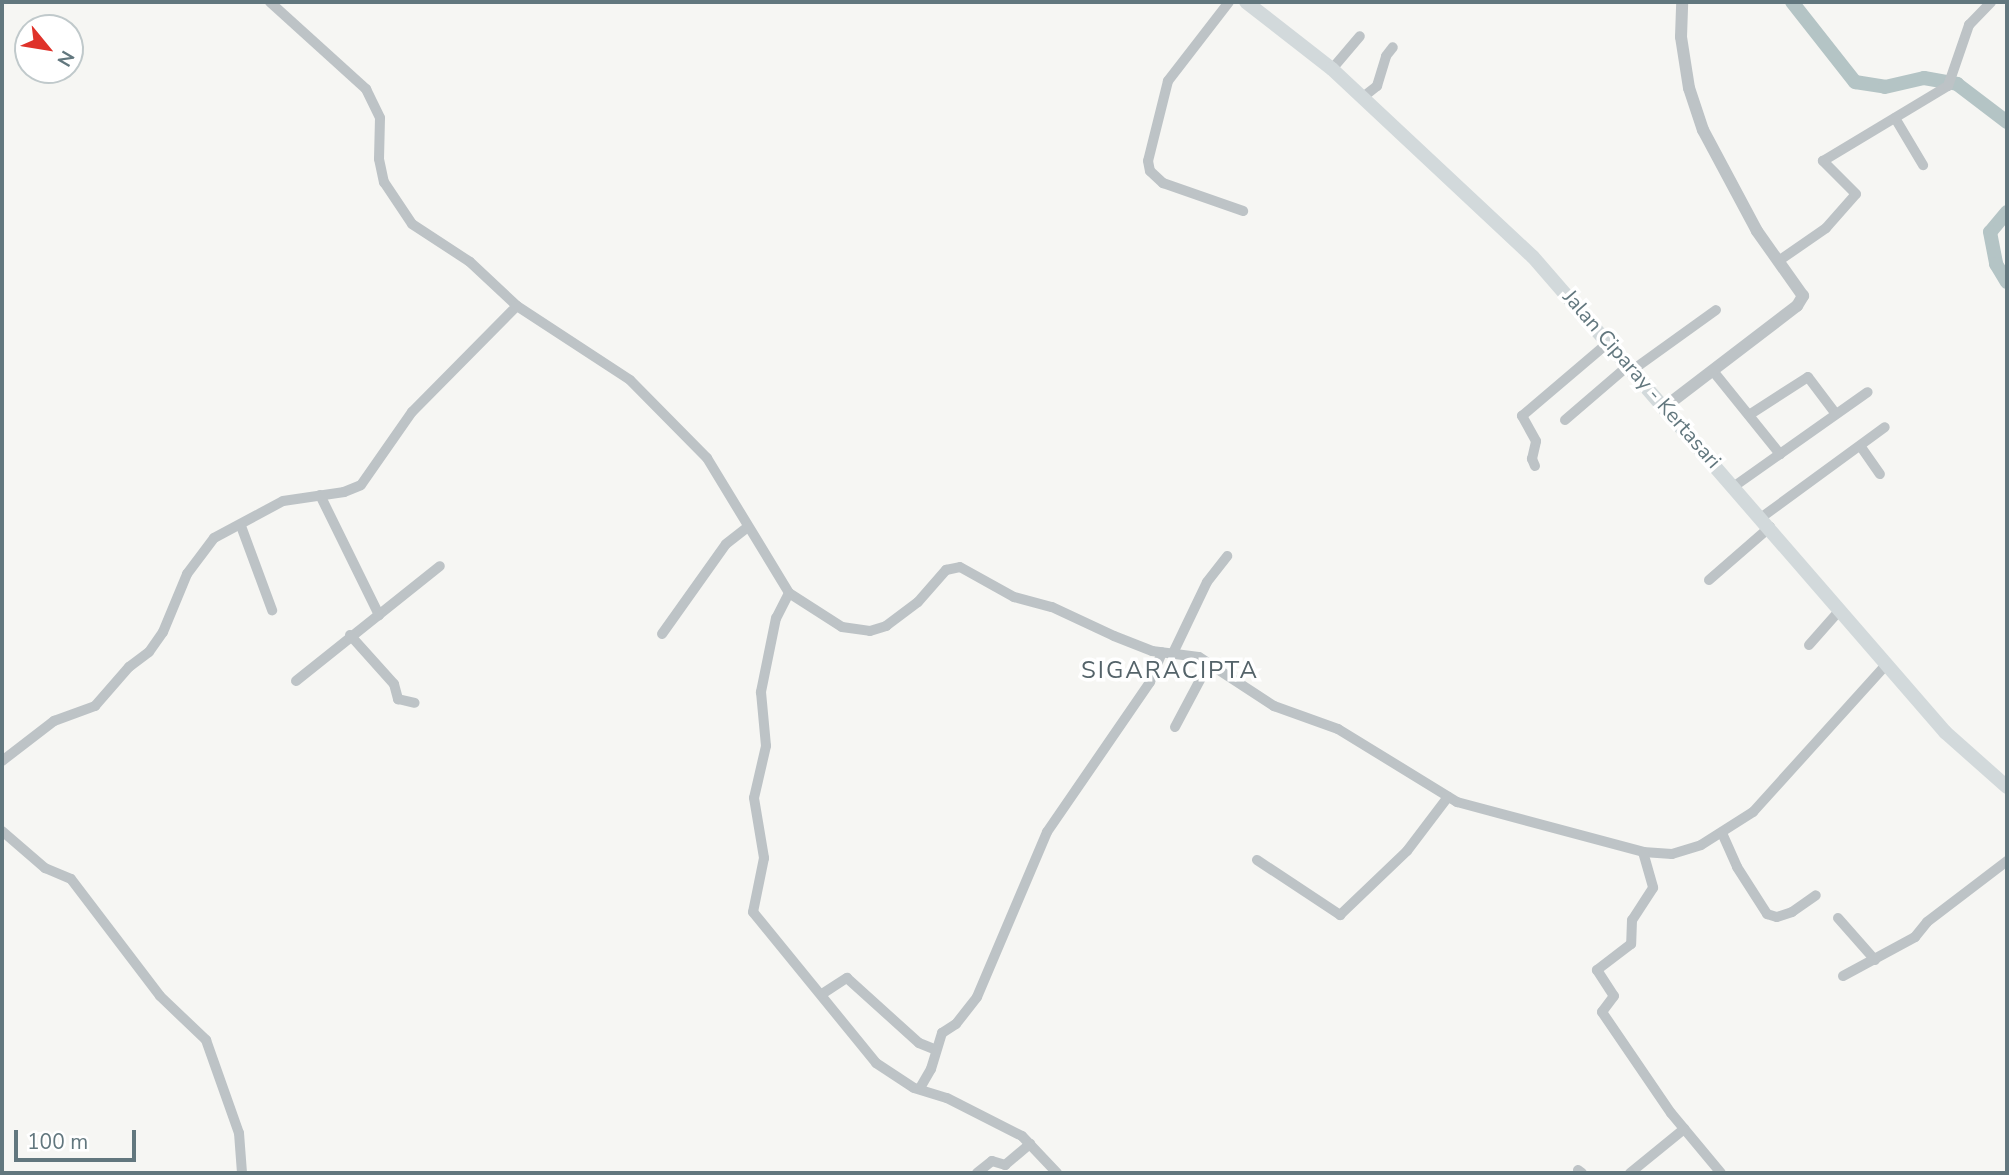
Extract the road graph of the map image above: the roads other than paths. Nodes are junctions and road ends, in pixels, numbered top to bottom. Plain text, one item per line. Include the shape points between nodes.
1 (270, 2) edge
2 (1229, 2) edge
3 (1246, 2) edge
4 (1682, 2) edge
5 (1992, 2) edge
6 (1360, 36) dead end
7 (1393, 47) dead end
8 (1332, 69) junction
9 (1363, 97) junction
10 (1895, 118) junction
11 (1923, 164) dead end
12 (1243, 211) dead end
13 (1780, 260) junction
14 (517, 306) junction
15 (1716, 310) dead end
16 (1610, 341) junction
17 (1632, 366) junction
18 (1713, 371) junction
19 (1868, 391) dead end
20 (1666, 406) junction
21 (1836, 414) junction
22 (1748, 415) junction
23 (1564, 420) dead end
24 (1885, 427) dead end
25 (1861, 447) junction
26 (1780, 454) junction
27 (1535, 466) dead end
28 (1880, 474) dead end
29 (1736, 485) junction
30 (320, 495) junction
31 (1766, 522) junction
32 (241, 526) junction
33 (748, 527) junction
34 (1227, 556) dead end
35 (440, 566) dead end
36 (1709, 580) dead end
37 (789, 593) junction
38 (272, 610) dead end
39 (1840, 610) junction
40 (379, 615) junction
41 (662, 634) dead end
42 (351, 635) junction
43 (1809, 645) dead end
44 (1162, 652) junction
45 (1174, 652) junction
46 (1209, 663) junction
47 (1886, 665) junction
48 (296, 681) dead end
49 (415, 703) dead end
50 (1175, 727) dead end
51 (2, 761) edge
52 (2007, 787) edge
53 (1448, 797) junction
54 (2, 831) edge
55 (1722, 833) junction
56 (1643, 852) junction
57 (1257, 860) dead end
58 (2007, 861) edge
59 (1816, 895) dead end
60 (1838, 918) dead end
61 (1875, 960) junction
62 (1843, 976) dead end
63 (822, 995) junction
64 (936, 1050) junction
65 (920, 1088) junction
66 (1685, 1129) junction
67 (1030, 1144) junction
68 (242, 1173) edge
69 (977, 1173) edge
70 (1057, 1173) edge
71 (1630, 1173) edge
72 (1721, 1173) edge

1 - 14 street via 366,89 380,118 379,159 395,204 412,223 470,262
2 - 12 street via 1168,81 1148,161 1150,171 1163,183
3 - 8 main road, Jalan Ciparay - Kertasari
4 - 13 street via 1686,75 1703,130 1757,231
5 - 10 street via 1976,16 1959,48 1948,86
6 - 8 street
7 - 9 street via 1385,56 1377,86
8 - 9 main road, Jalan Ciparay - Kertasari
9 - 16 main road, Jalan Ciparay - Kertasari via 1510,232
10 - 11 street
10 - 13 street via 1823,161 1856,194 1826,228
13 - 18 street via 1803,292 1800,303
14 - 30 street via 412,412 361,485
14 - 33 street via 610,366 647,396 707,458
15 - 17 street
16 - 17 main road, Jalan Ciparay - Kertasari
16 - 27 street via 1522,416 1536,440
17 - 20 main road, Jalan Ciparay - Kertasari
17 - 23 street
18 - 20 street
18 - 22 street
19 - 21 street
20 - 29 main road, Jalan Ciparay - Kertasari
21 - 22 street via 1806,377
21 - 26 street
22 - 26 street
24 - 25 street
25 - 28 street
25 - 31 street
26 - 29 street
29 - 31 main road, Jalan Ciparay - Kertasari
30 - 32 street via 283,500
30 - 40 street
31 - 36 street
31 - 39 main road, Jalan Ciparay - Kertasari
32 - 38 street
32 - 51 street via 214,538 198,558 158,643 129,667 107,695 95,706 54,721
33 - 37 street
33 - 41 street via 726,544
34 - 45 street via 1207,582
35 - 40 street
37 - 44 street via 842,627 870,631 900,618 946,570 960,567 1014,597
37 - 63 street via 776,618 761,692 766,746 754,798 764,858 752,908
39 - 43 street
39 - 47 main road, Jalan Ciparay - Kertasari
40 - 42 street
42 - 48 street
42 - 49 street via 394,684 398,699
44 - 45 street
44 - 64 street via 1150,682 1047,832 977,997 956,1024 942,1032
45 - 46 street
46 - 50 street
46 - 53 street via 1274,706 1338,729
47 - 52 main road, Jalan Ciparay - Kertasari via 1958,746
47 - 55 street via 1766,799
53 - 56 street
53 - 57 street via 1399,860 1340,915
54 - 68 street via 45,868 71,879 149,983 205,1040 239,1133
55 - 56 street via 1687,852
55 - 59 street via 1767,914 1777,917 1792,912
56 - 66 street via 1653,888 1632,920 1629,947 1597,970 1614,996 1602,1012
58 - 61 street via 1927,922 1915,937
60 - 61 street
61 - 62 street
63 - 64 street via 846,977 919,1043
63 - 65 street via 876,1063
64 - 65 street
65 - 67 street via 992,1118
66 - 71 street
66 - 72 street
67 - 69 street via 1005,1165 992,1161
67 - 70 street

